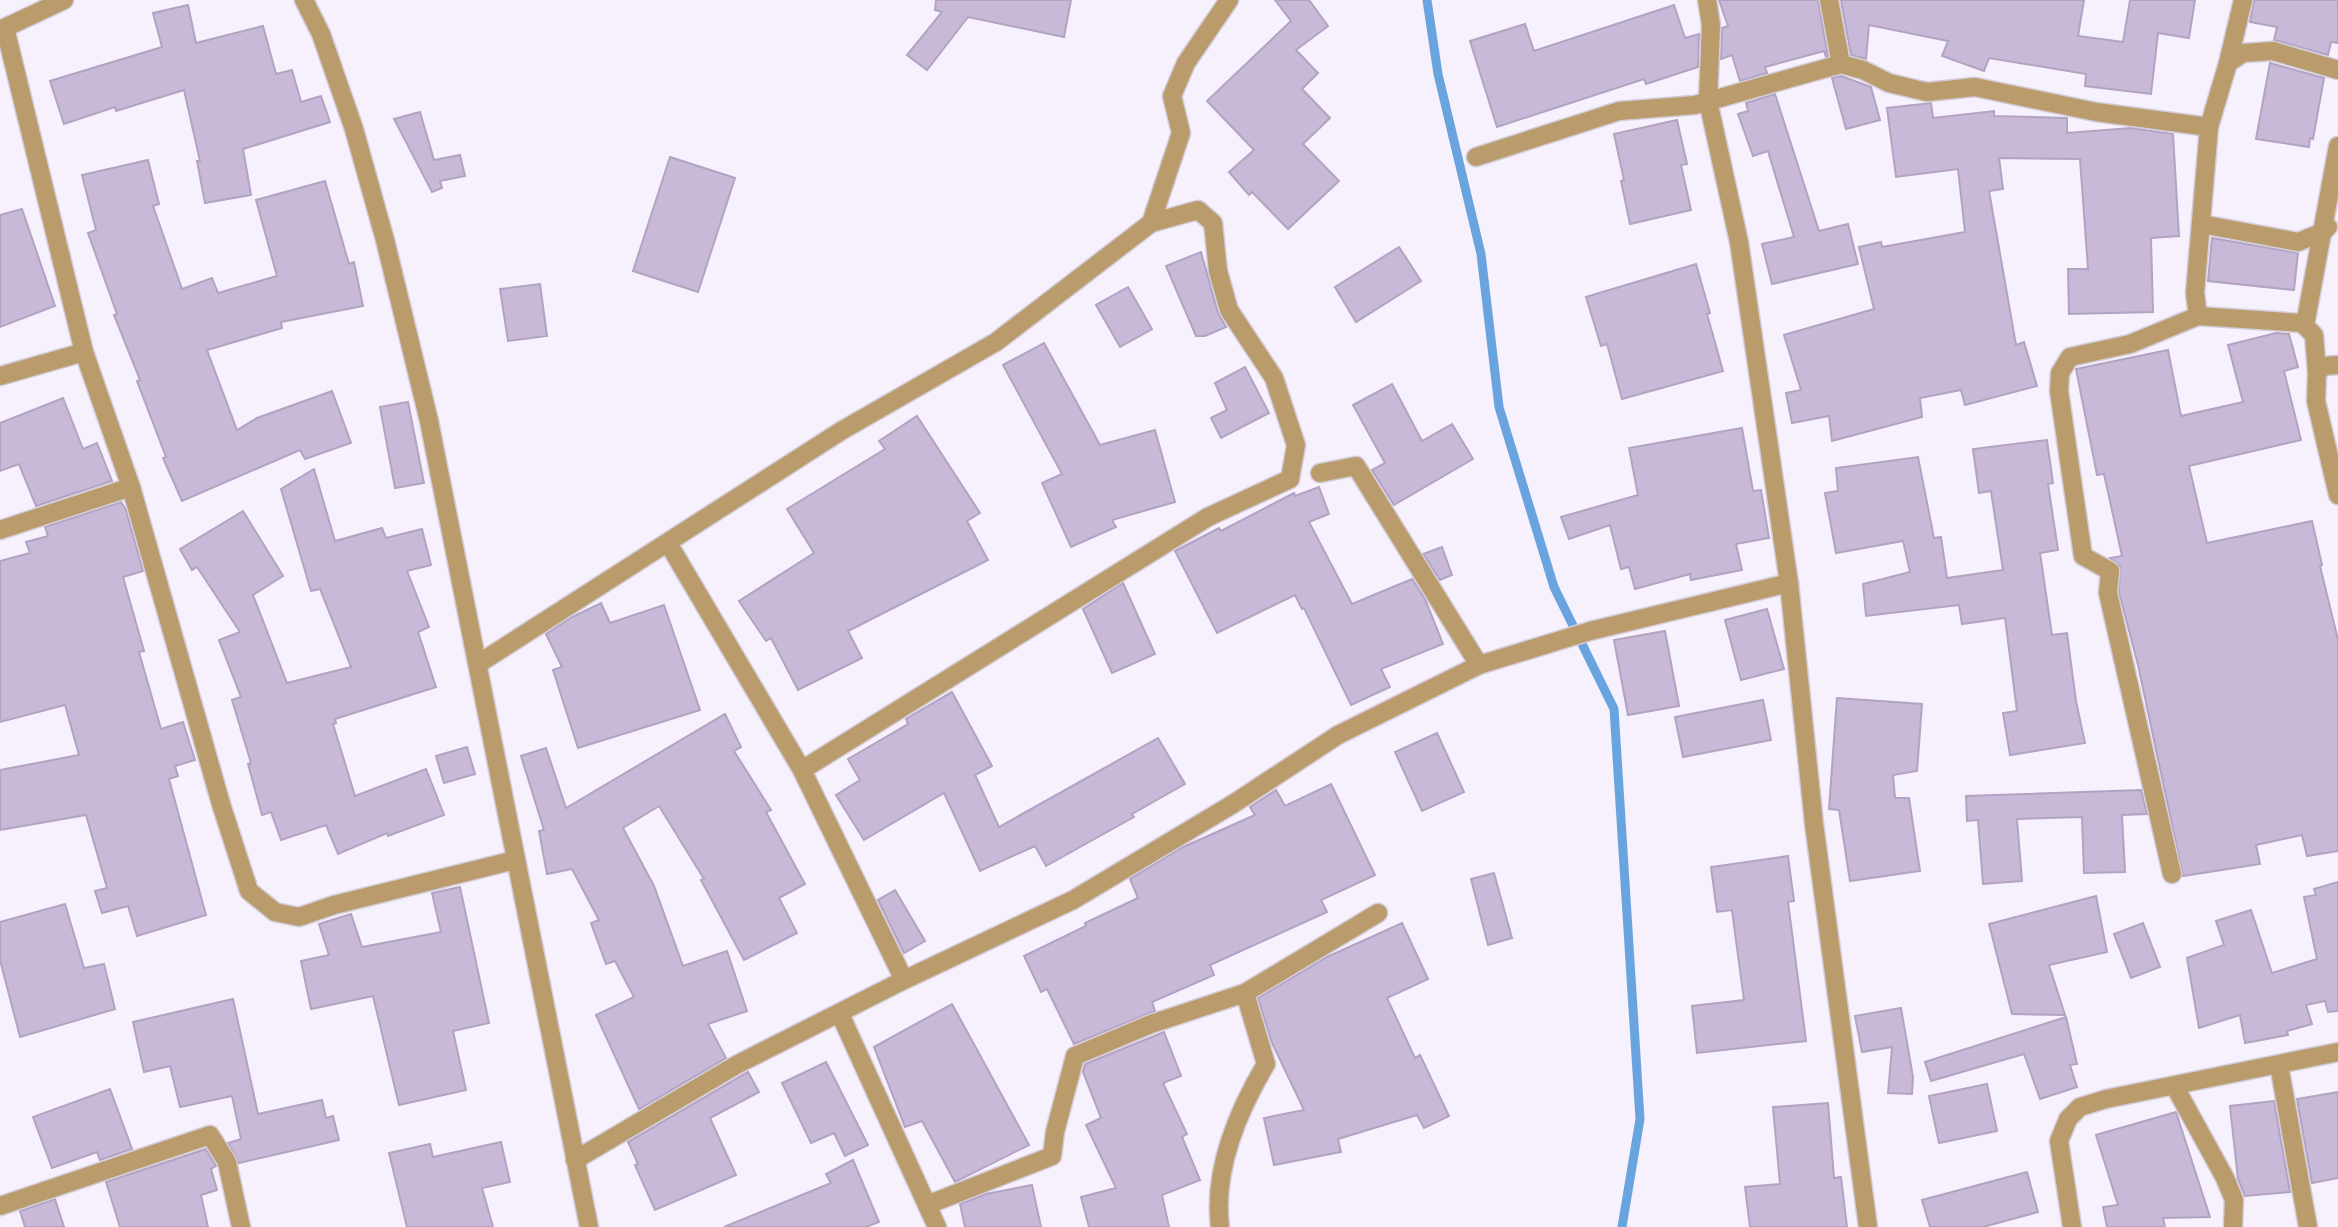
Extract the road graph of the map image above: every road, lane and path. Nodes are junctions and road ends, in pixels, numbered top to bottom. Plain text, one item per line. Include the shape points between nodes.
1 (64, 0) edge
2 (304, 0) edge
3 (1229, 0) edge
4 (1707, 0) edge
5 (1829, 0) edge
6 (2243, 0) edge
7 (3, 29) edge
8 (2228, 63) junction
9 (1841, 64) junction
10 (2338, 70) edge
11 (1708, 101) junction
12 (2209, 127) junction
13 (2338, 146) edge
14 (1476, 157) dead end
15 (2338, 216) edge
16 (1150, 223) junction
17 (2201, 224) junction
18 (2323, 232) junction
19 (2198, 316) junction
20 (2305, 325) junction
21 (84, 352) junction
22 (2338, 365) edge
23 (2317, 373) junction
24 (0, 376) edge
25 (1320, 473) dead end
26 (131, 487) junction
27 (2338, 495) edge
28 (0, 530) edge
29 (668, 543) junction
30 (1789, 583) junction
31 (478, 664) junction
32 (1479, 665) junction
33 (802, 770) junction
34 (515, 860) junction
35 (2172, 874) dead end
36 (1378, 913) dead end
37 (904, 980) junction
38 (1245, 993) junction
39 (840, 1014) junction
40 (2338, 1052) edge
41 (2279, 1065) junction
42 (2175, 1087) junction
43 (575, 1160) junction
44 (927, 1205) junction
45 (0, 1206) edge
46 (241, 1227) edge
47 (589, 1227) edge
48 (937, 1227) edge
49 (1220, 1227) edge
50 (1868, 1227) edge
51 (2072, 1227) edge
52 (2233, 1227) edge
53 (2308, 1227) edge

1 - 7 street
2 - 31 street via 338,77 385,240 429,421
3 - 16 street via 1186,63 1171,96 1181,133
4 - 11 street via 1711,25
5 - 9 street
6 - 8 street
7 - 21 street
8 - 10 street via 2243,53 2273,51
8 - 12 street
9 - 11 street
9 - 12 street via 1927,92 1975,87 2096,113
11 - 14 street via 1619,111
11 - 30 street via 1740,242
12 - 17 street
13 - 18 street
15 - 18 street
16 - 29 street via 996,342 841,431
16 - 33 street via 1198,210 1213,223 1218,271 1229,310 1274,378 1296,445 1290,479 1208,517
17 - 18 street via 2298,242
17 - 19 street via 2195,293
18 - 20 street
19 - 20 street
19 - 35 street via 2130,344 2070,357 2060,373 2059,391 2083,556 2110,571 2108,593
20 - 23 street via 2314,335
21 - 24 street
21 - 26 street
22 - 23 street via 2324,366
23 - 27 street via 2316,401
25 - 32 street via 1356,466
26 - 28 street
26 - 34 street via 249,891 275,912 299,916
29 - 31 street
29 - 33 street
30 - 32 street via 1590,631
30 - 50 street via 1814,824
31 - 34 street
32 - 37 street via 1338,735 1234,804 1073,900
33 - 37 street
34 - 43 street
36 - 38 street
37 - 39 street
38 - 44 street via 1151,1024 1075,1056 1052,1156
38 - 49 street via 1266,1063 1249,1093 1227,1153 1218,1207
39 - 43 street via 738,1064
39 - 44 street
40 - 41 street
41 - 42 street
41 - 53 street
42 - 51 street via 2106,1099 2080,1107 2068,1119 2059,1141
42 - 52 street via 2225,1178 2234,1200
43 - 47 street
44 - 48 street
45 - 46 street via 210,1135 227,1163

